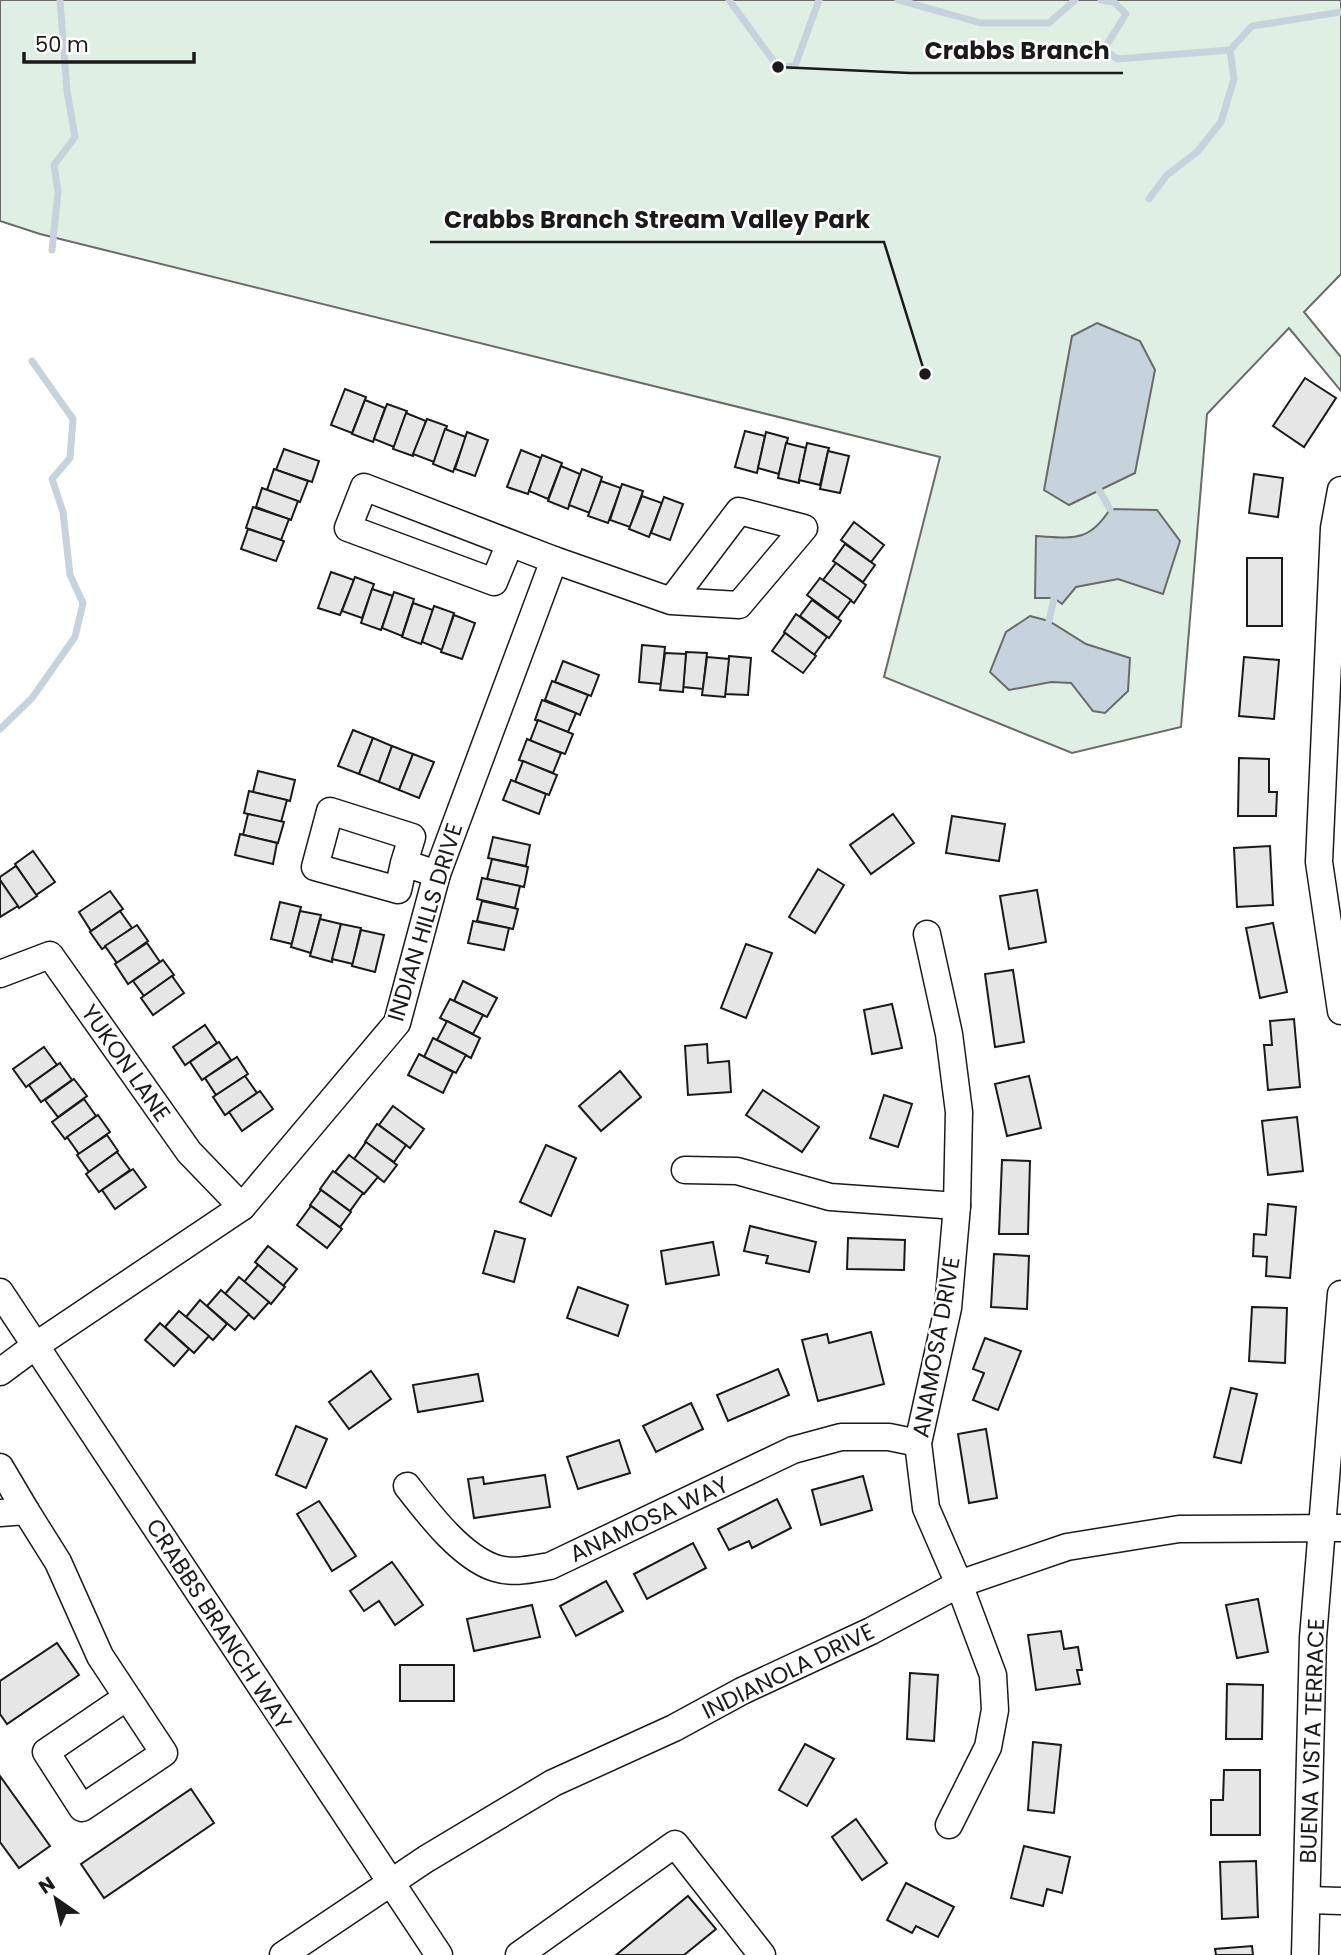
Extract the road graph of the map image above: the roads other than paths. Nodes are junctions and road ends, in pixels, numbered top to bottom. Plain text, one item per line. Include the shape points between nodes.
1 (1341, 490) edge
2 (510, 543) junction
3 (554, 560) junction
4 (671, 601) junction
5 (404, 863) dead end
6 (437, 874) junction
7 (928, 934) dead end
8 (0, 974) edge
9 (1341, 1011) edge
10 (685, 1170) dead end
11 (957, 1206) junction
12 (242, 1207) junction
13 (0, 1292) edge
14 (1341, 1294) edge
15 (35, 1346) junction
16 (0, 1372) edge
17 (918, 1443) junction
18 (0, 1467) edge
19 (407, 1486) dead end
20 (26, 1511) junction
21 (0, 1513) edge
22 (1332, 1528) edge
23 (959, 1584) junction
24 (127, 1697) junction
25 (949, 1825) dead end
26 (390, 1885) junction
27 (1307, 1900) junction
28 (1341, 1901) edge
29 (283, 1955) edge
30 (439, 1955) edge
31 (519, 1955) edge
32 (762, 1955) edge
33 (1305, 1955) edge

1 - 9 street via 1334,528 1319,862
2 - 2 street via 364,487 348,528 494,582
2 - 3 street
3 - 4 street
3 - 6 street, INDIAN HILLS DRIVE
4 - 4 street via 739,512 804,528 739,605
5 - 6 street
6 - 12 street, INDIAN HILLS DRIVE via 397,1023
7 - 11 street, ANAMOSA DRIVE via 949,1034 959,1112
8 - 12 street, YUKON LANE via 50,955 189,1152
10 - 11 street via 737,1171 830,1197
11 - 17 street, ANAMOSA DRIVE via 948,1308
12 - 15 street, INDIAN HILLS DRIVE
13 - 15 street, CRABBS BRANCH WAY
14 - 22 street, BUENA VISTA TERRACE
15 - 16 street, INDIAN HILLS DRIVE
15 - 26 street, CRABBS BRANCH WAY
17 - 19 street, ANAMOSA WAY via 890,1437 841,1437 793,1450 550,1566 519,1572 495,1568 473,1556 435,1524
17 - 23 street, ANAMOSA DRIVE via 926,1508
18 - 20 street
20 - 21 street
20 - 24 street via 58,1562 100,1656
22 - 23 street, INDIANOLA DRIVE via 1179,1529 1067,1547
22 - 27 street, BUENA VISTA TERRACE via 1313,1638
23 - 25 street, ANAMOSA DRIVE via 993,1675 995,1710 988,1747
23 - 26 street, INDIANOLA DRIVE via 674,1728 553,1783
24 - 24 street via 164,1753 82,1808 46,1752
26 - 29 street, INDIANOLA DRIVE
26 - 30 street, CRABBS BRANCH WAY
27 - 28 street
27 - 33 street, BUENA VISTA TERRACE
31 - 32 street via 675,1844

